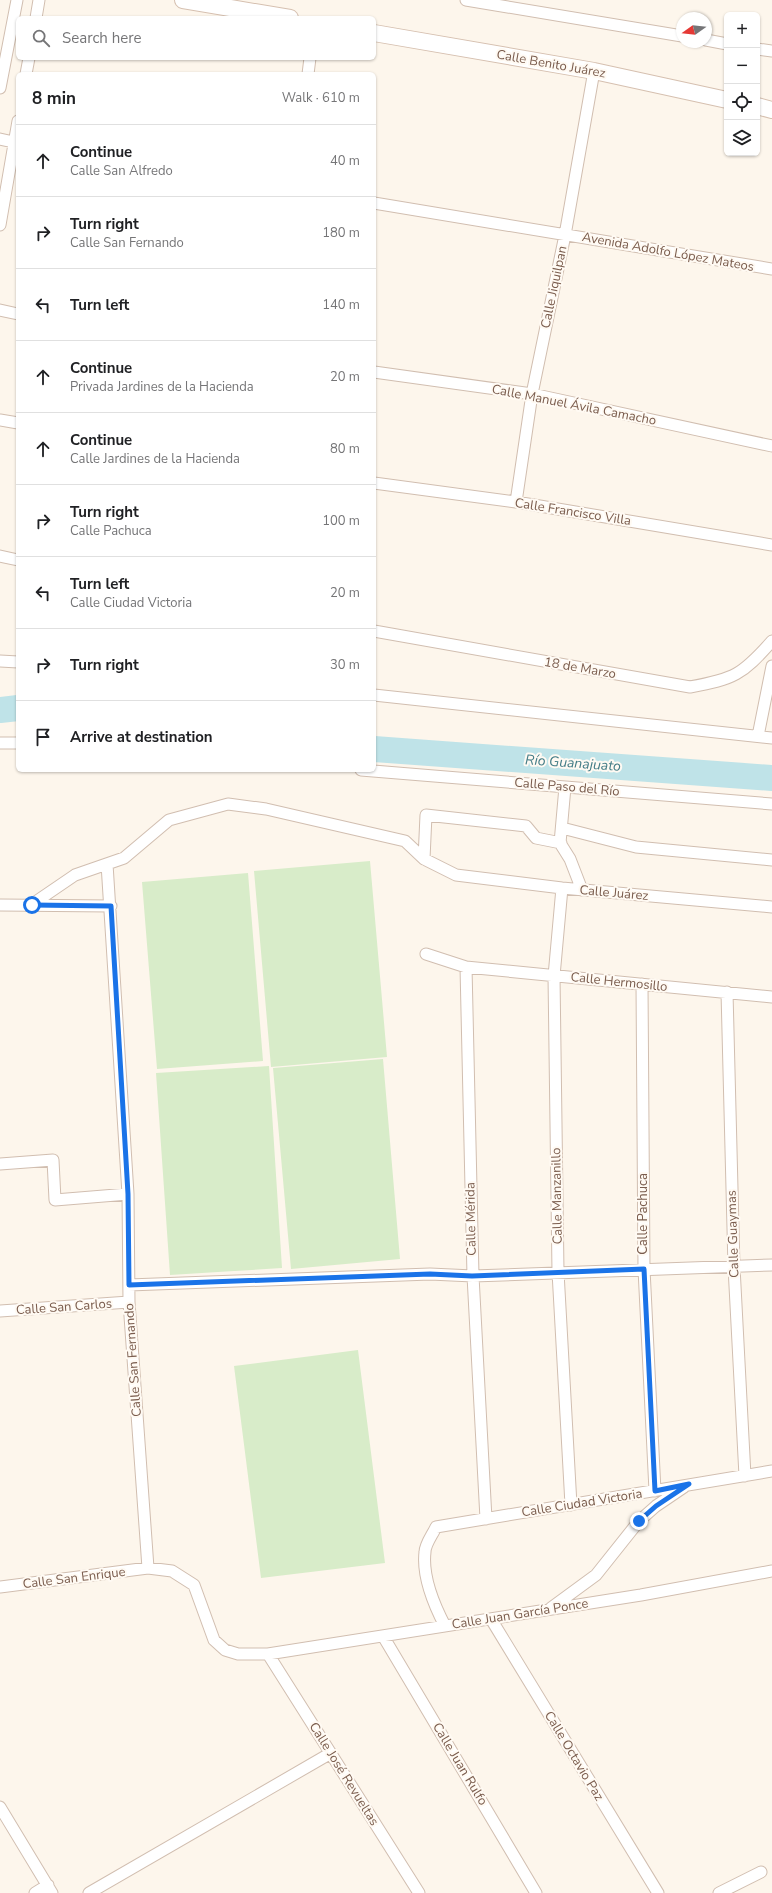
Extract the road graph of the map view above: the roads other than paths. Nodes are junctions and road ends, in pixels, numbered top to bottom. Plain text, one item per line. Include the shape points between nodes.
1 (17, 0) edge
2 (39, 0) edge
3 (183, 0) edge
4 (466, 0) edge
5 (36, 16) edge
6 (278, 16) edge
7 (376, 33) edge
8 (676, 35) edge
9 (712, 41) edge
10 (724, 43) edge
11 (760, 49) edge
12 (772, 51) edge
13 (29, 60) edge
14 (310, 60) edge
15 (594, 71) junction
16 (26, 72) edge
17 (308, 72) edge
18 (0, 88) edge
19 (724, 99) edge
20 (760, 107) edge
21 (772, 110) edge
22 (0, 139) edge
23 (16, 142) edge
24 (376, 203) edge
25 (0, 225) edge
26 (565, 235) junction
27 (772, 269) edge
28 (0, 310) edge
29 (16, 314) edge
30 (376, 372) edge
31 (532, 394) junction
32 (0, 420) edge
33 (16, 423) edge
34 (772, 446) edge
35 (376, 483) edge
36 (516, 502) junction
37 (772, 545) edge
38 (0, 556) edge
39 (16, 560) edge
40 (376, 631) edge
41 (772, 641) edge
42 (0, 661) edge
43 (16, 662) edge
44 (772, 666) edge
45 (376, 695) edge
46 (758, 736) junction
47 (772, 738) edge
48 (16, 743) edge
49 (0, 744) edge
50 (376, 771) edge
51 (565, 787) junction
52 (772, 804) edge
53 (562, 828) junction
54 (561, 843) junction
55 (424, 859) junction
56 (772, 860) edge
57 (107, 864) junction
58 (562, 888) junction
59 (582, 890) junction
60 (0, 904) edge
61 (32, 905) junction
62 (111, 906) junction
63 (772, 907) edge
64 (426, 954) dead end
65 (466, 967) junction
66 (554, 976) junction
67 (642, 984) junction
68 (727, 992) junction
69 (772, 997) edge
70 (0, 1164) edge
71 (128, 1194) junction
72 (772, 1265) edge
73 (734, 1267) junction
74 (644, 1269) junction
75 (558, 1272) junction
76 (472, 1276) junction
77 (129, 1285) junction
78 (129, 1302) junction
79 (0, 1311) edge
80 (772, 1471) edge
81 (745, 1476) junction
82 (689, 1484) junction
83 (655, 1491) junction
84 (571, 1504) junction
85 (486, 1519) junction
86 (148, 1568) junction
87 (772, 1571) edge
88 (0, 1587) edge
89 (549, 1610) junction
90 (491, 1619) junction
91 (445, 1626) junction
92 (383, 1636) junction
93 (268, 1654) junction
94 (331, 1753) junction
95 (0, 1807) edge
96 (761, 1872) dead end
97 (50, 1889) edge
98 (35, 1893) edge
99 (89, 1893) edge
100 (419, 1893) edge
101 (536, 1893) edge
102 (658, 1893) edge
103 (719, 1893) edge

1 - 18 street
2 - 5 street
3 - 6 street
4 - 8 street
7 - 15 street, Calle Benito Juárez
9 - 10 street
11 - 12 street
13 - 16 street
14 - 17 street
15 - 19 street, Calle Benito Juárez
15 - 26 street, Calle Jiquilpan
20 - 21 street
22 - 23 street
23 - 25 street
24 - 26 street, Avenida Adolfo López Mateos
26 - 27 street, Avenida Adolfo López Mateos
26 - 31 street, Calle Jiquilpan
28 - 29 street
30 - 31 street, Calle Manuel Ávila Camacho
31 - 34 street, Calle Manuel Ávila Camacho
31 - 36 street, Calle Jiquilpan
32 - 33 street
35 - 36 street, Calle Francisco Villa
36 - 37 street, Calle Francisco Villa
38 - 39 street
40 - 41 street, 18 de Marzo via 690,687 722,681 742,672
42 - 43 street
44 - 46 street
45 - 46 street
46 - 47 street
48 - 49 street
50 - 51 street, Calle Paso del Río
51 - 52 street, Calle Paso del Río
51 - 53 street
53 - 54 street
53 - 56 street via 636,847
54 - 55 street via 536,838 526,826 426,815
54 - 59 street
55 - 57 street, Calle Juárez via 405,841 266,809 228,804 169,820 124,858
55 - 58 street, Calle Juárez via 456,875
57 - 61 street, Calle Juárez via 75,875
57 - 62 street, Calle San Fernando
58 - 59 street, Calle Juárez
58 - 66 street, Calle Manzanillo
59 - 63 street, Calle Juárez
60 - 61 street
61 - 62 street
62 - 71 street, Calle San Fernando
64 - 65 street, Calle Hermosillo
65 - 66 street, Calle Hermosillo
65 - 76 street, Calle Mérida
66 - 67 street, Calle Hermosillo
66 - 75 street, Calle Manzanillo
67 - 68 street, Calle Hermosillo
67 - 74 street, Calle Pachuca
68 - 69 street, Calle Hermosillo
68 - 73 street, Calle Guaymas
70 - 71 street via 53,1160 55,1200
71 - 77 street, Calle San Fernando
72 - 73 street
73 - 74 street
73 - 81 street, Calle Guaymas
74 - 75 street
74 - 83 street, Calle Pachuca
75 - 76 street
75 - 84 street, Calle Manzanillo
76 - 77 street via 430,1274
76 - 85 street, Calle Mérida
77 - 78 street, Calle San Fernando
78 - 79 street, Calle San Carlos
78 - 86 street, Calle San Fernando
80 - 81 street, Calle Ciudad Victoria
81 - 82 street, Calle Ciudad Victoria
82 - 83 street, Calle Ciudad Victoria
82 - 89 street via 639,1521 596,1575
83 - 84 street, Calle Ciudad Victoria
84 - 85 street, Calle Ciudad Victoria
85 - 91 street, Calle Ciudad Victoria via 436,1527 425,1550 425,1565 434,1604
86 - 88 street, Calle San Enrique
86 - 93 street, Calle San Enrique via 172,1571 194,1585 214,1640 225,1650 238,1654
87 - 89 street, Calle Juan García Ponce
89 - 90 street, Calle Juan García Ponce
90 - 91 street, Calle Juan García Ponce
90 - 102 street, Calle Octavio Paz
91 - 92 street, Calle Juan García Ponce
92 - 93 street, Calle Juan García Ponce
92 - 101 street, Calle Juan Rulfo
93 - 94 street, Calle José Revueltas
94 - 99 street
94 - 100 street, Calle José Revueltas
95 - 97 street
96 - 103 street
97 - 98 street

